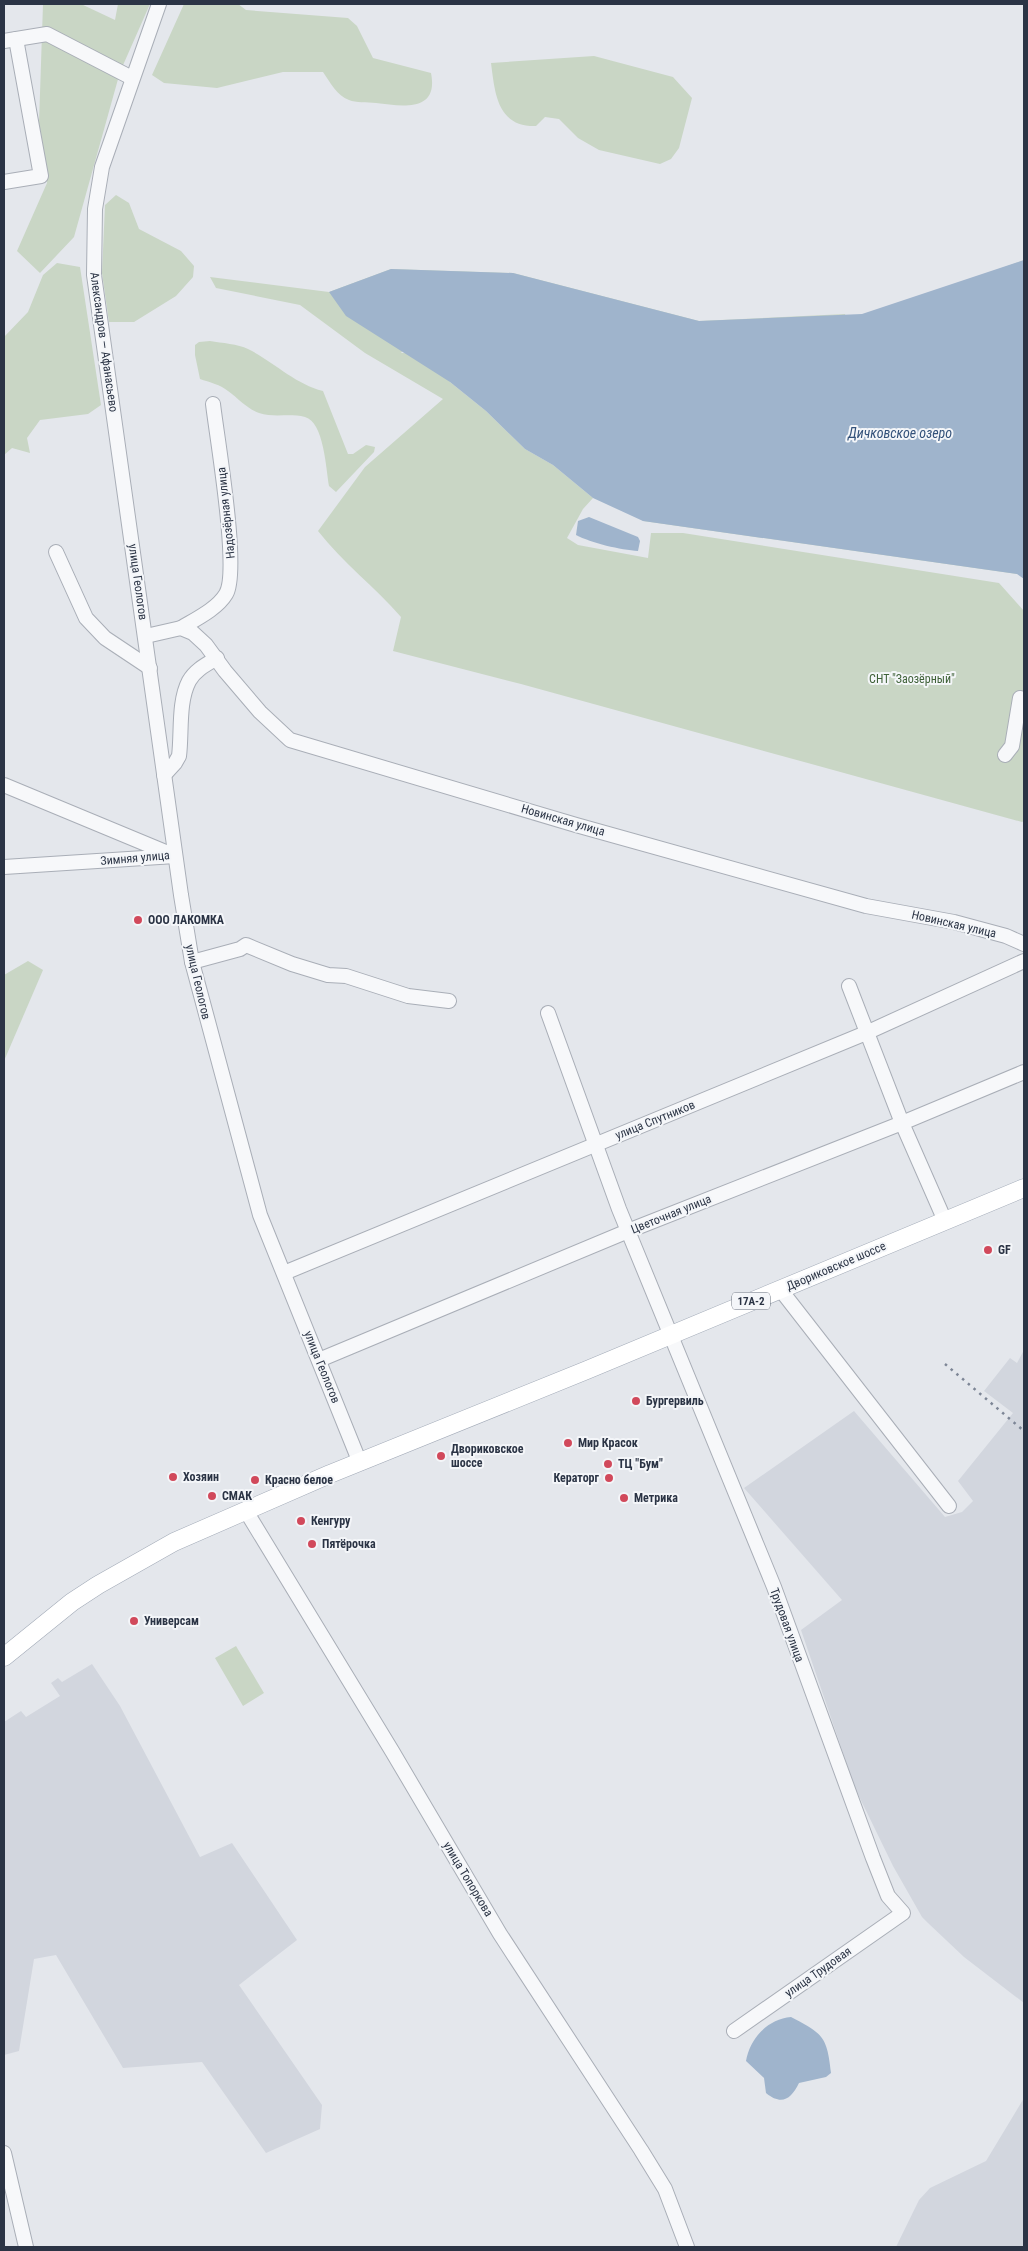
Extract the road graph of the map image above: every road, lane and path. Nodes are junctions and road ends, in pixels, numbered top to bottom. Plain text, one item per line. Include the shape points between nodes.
1 (159, 4) edge
2 (10, 40) edge
3 (132, 78) junction
4 (4, 182) edge
5 (213, 404) dead end
6 (119, 450) joint
7 (56, 552) dead end
8 (181, 628) junction
9 (146, 636) junction
10 (217, 658) junction
11 (150, 668) junction
12 (1024, 699) edge
13 (1005, 755) dead end
14 (164, 774) junction
15 (4, 785) edge
16 (175, 856) junction
17 (4, 867) edge
18 (1024, 944) edge
19 (1024, 961) edge
20 (192, 962) junction
21 (849, 986) dead end
22 (449, 1001) dead end
23 (548, 1013) dead end
24 (866, 1033) junction
25 (1024, 1072) edge
26 (902, 1123) junction
27 (596, 1145) junction
28 (1024, 1188) edge
29 (945, 1221) junction
30 (628, 1231) junction
31 (284, 1273) junction
32 (780, 1289) junction
33 (670, 1335) junction
34 (319, 1360) junction
35 (360, 1463) junction
36 (949, 1506) dead end
37 (246, 1511) junction
38 (4, 1657) edge
39 (903, 1913) joint
40 (734, 2031) dead end
41 (4, 2153) edge
42 (26, 2247) edge
43 (687, 2247) edge

1 - 3 street, Александров — Афанасьево
2 - 3 street via 47,34
2 - 4 street via 40,176
3 - 6 street, Александров — Афанасьево via 102,167 94,209 94,275
5 - 8 street, Надозёрная улица via 231,549 230,585 226,596
6 - 9 street, улица Геологов
7 - 11 street via 86,618 105,638
8 - 9 street
8 - 10 street, Новинская улица via 192,633
9 - 11 street, улица Геологов
10 - 14 street via 189,680 183,698 179,756
10 - 18 street, Новинская улица via 260,712 290,740 866,906 954,922
11 - 14 street, улица Геологов
12 - 13 street via 1020,698 1012,746
14 - 16 street, улица Геологов
15 - 16 street, Зимняя улица
16 - 17 street, Зимняя улица
16 - 20 street, улица Геологов
19 - 24 street, улица Спутников
20 - 22 street via 246,945 328,975 346,976 408,996
20 - 31 street, улица Геологов via 260,1215
21 - 24 street
23 - 27 street, Трудовая улица
24 - 26 street
24 - 27 street, улица Спутников
25 - 26 street, Цветочная улица
26 - 29 street
26 - 30 street, Цветочная улица
27 - 30 street, Трудовая улица
27 - 31 street, улица Спутников
28 - 29 main road, Двориковское шоссе / 17А-2
29 - 32 main road, Двориковское шоссе / 17А-2
30 - 33 street, Трудовая улица
30 - 34 street, Цветочная улица
31 - 34 street, улица Геологов
32 - 33 main road, Двориковское шоссе / 17А-2
32 - 36 street
33 - 35 main road, Двориковское шоссе / 17А-2
33 - 39 street, Трудовая улица via 774,1587 888,1896
34 - 35 street, улица Геологов
35 - 37 main road, Двориковское шоссе
37 - 38 main road, Двориковское шоссе via 174,1542 98,1585
37 - 43 street, улица Топоркова via 500,1934 642,2150 665,2189
39 - 40 street, улица Трудовая
41 - 42 street

